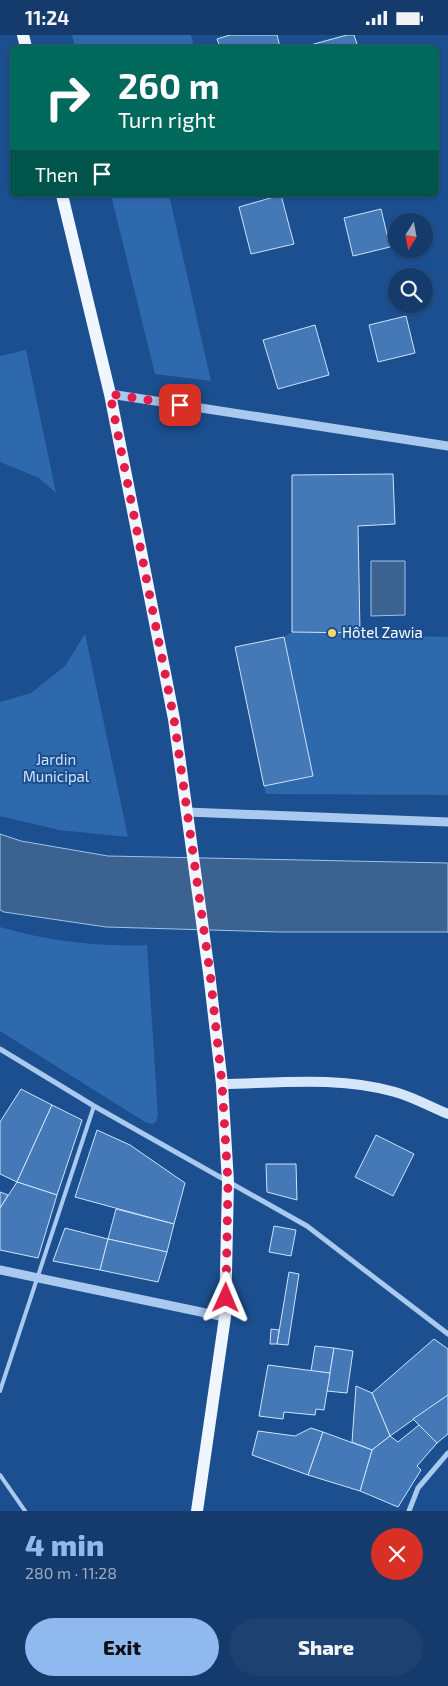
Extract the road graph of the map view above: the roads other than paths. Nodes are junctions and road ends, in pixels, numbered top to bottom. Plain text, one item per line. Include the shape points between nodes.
1 (62, 197) edge
2 (110, 394) junction
3 (448, 446) edge
4 (187, 812) junction
5 (448, 822) edge
6 (0, 1049) edge
7 (222, 1084) junction
8 (94, 1106) junction
9 (448, 1114) edge
10 (228, 1182) junction
11 (0, 1270) edge
12 (39, 1278) junction
13 (225, 1317) junction
14 (448, 1334) edge
15 (0, 1391) edge
16 (448, 1453) edge
17 (0, 1475) edge
18 (26, 1511) edge
19 (197, 1511) edge
20 (408, 1511) edge

1 - 2 main road
2 - 3 street
2 - 4 main road via 174,719
4 - 5 street
4 - 7 main road
6 - 8 street
7 - 9 main road via 312,1082 350,1085 394,1092
7 - 10 main road
8 - 10 street
8 - 12 lane
10 - 13 main road
10 - 14 street via 307,1226
11 - 12 street
12 - 13 street
12 - 15 lane
13 - 19 main road
16 - 20 street via 418,1488
17 - 18 lane

